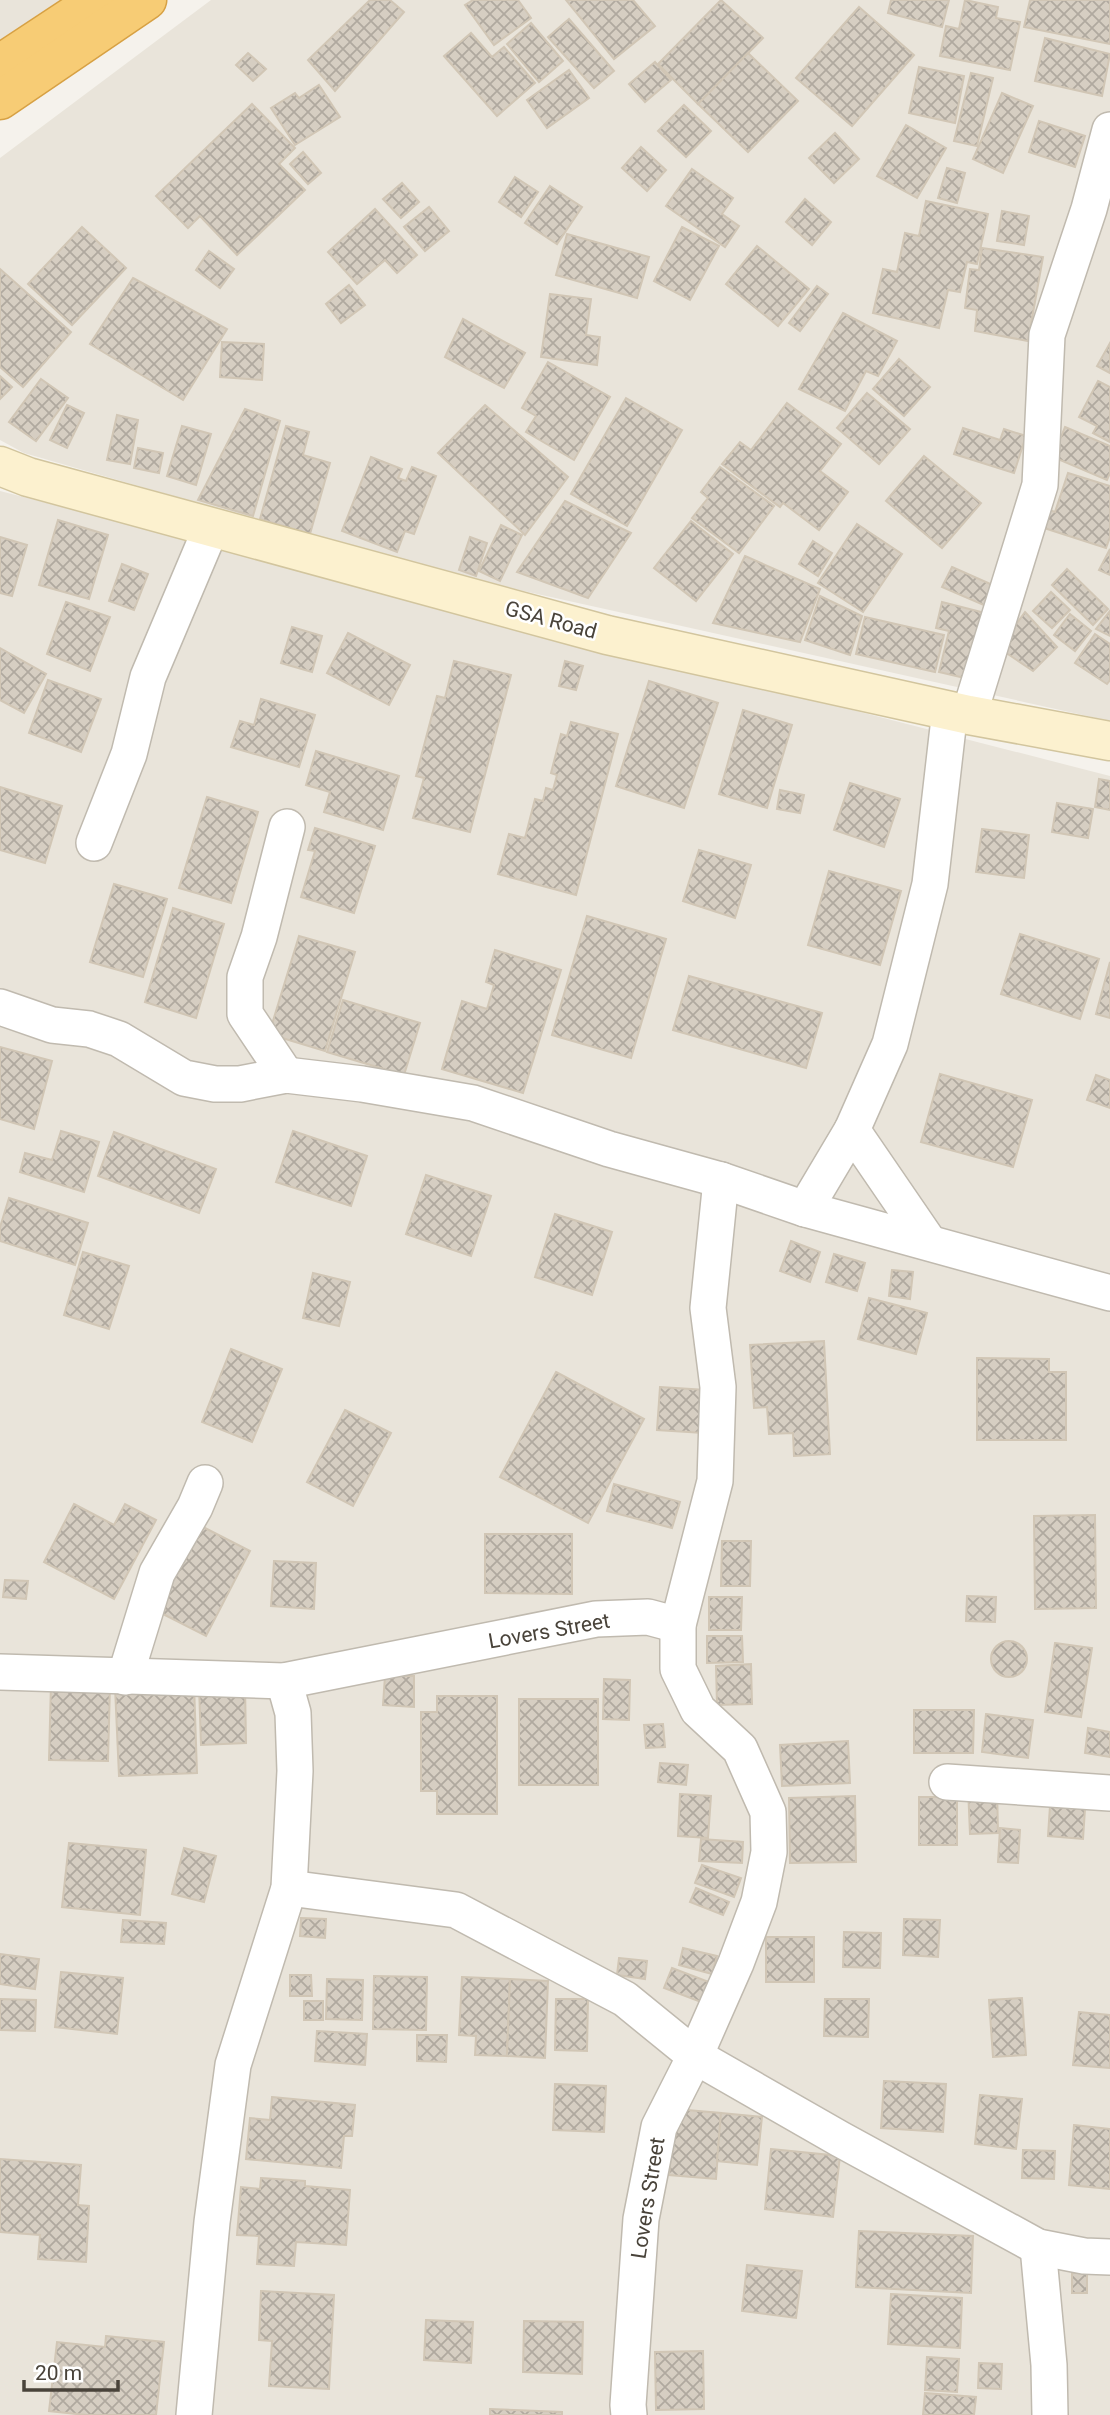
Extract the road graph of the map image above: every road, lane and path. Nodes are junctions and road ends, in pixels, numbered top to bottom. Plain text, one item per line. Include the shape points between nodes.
1 (97, 0) edge
2 (147, 0) edge
3 (0, 64) edge
4 (0, 100) edge
5 (1110, 130) edge
6 (0, 466) edge
7 (211, 528) junction
8 (959, 713) junction
9 (1110, 741) edge
10 (286, 827) dead end
11 (94, 842) dead end
12 (0, 1007) edge
13 (286, 1075) junction
14 (852, 1130) junction
15 (721, 1180) junction
16 (805, 1209) junction
17 (928, 1241) junction
18 (1110, 1293) edge
19 (205, 1483) dead end
20 (678, 1625) junction
21 (0, 1672) edge
22 (125, 1677) junction
23 (284, 1681) junction
24 (947, 1782) dead end
25 (1110, 1793) edge
26 (289, 1888) junction
27 (695, 2056) junction
28 (1038, 2247) junction
29 (1110, 2257) edge
30 (194, 2415) edge
31 (629, 2415) edge
32 (1049, 2415) edge

1 - 3 highway
2 - 4 highway
5 - 8 street via 1047,335 1040,485
6 - 7 street, GSA Road
7 - 8 street, GSA Road via 607,635
7 - 11 street via 148,677 128,754
8 - 9 street, GSA Road
8 - 14 street via 930,884 890,1044
10 - 13 street via 245,978 245,1014
12 - 13 street via 52,1026 89,1029 119,1040 184,1078 227,1084
13 - 15 street via 473,1103 609,1149
14 - 16 street
14 - 17 street
15 - 16 street
15 - 20 street via 708,1308 718,1387 715,1481
16 - 17 street
17 - 18 street
19 - 22 street via 157,1573
20 - 23 street, Lovers Street via 648,1617 596,1619
20 - 27 street, Lovers Street via 678,1669 698,1710 740,1749 768,1812 769,1852 759,1902
21 - 22 street, Lovers Street
22 - 23 street, Lovers Street
23 - 26 street via 293,1713 295,1771
24 - 25 street
26 - 27 street via 456,1910 625,1999
26 - 30 street via 233,2065
27 - 28 street
27 - 31 street, Lovers Street via 659,2127 640,2219
28 - 29 street
28 - 32 street

